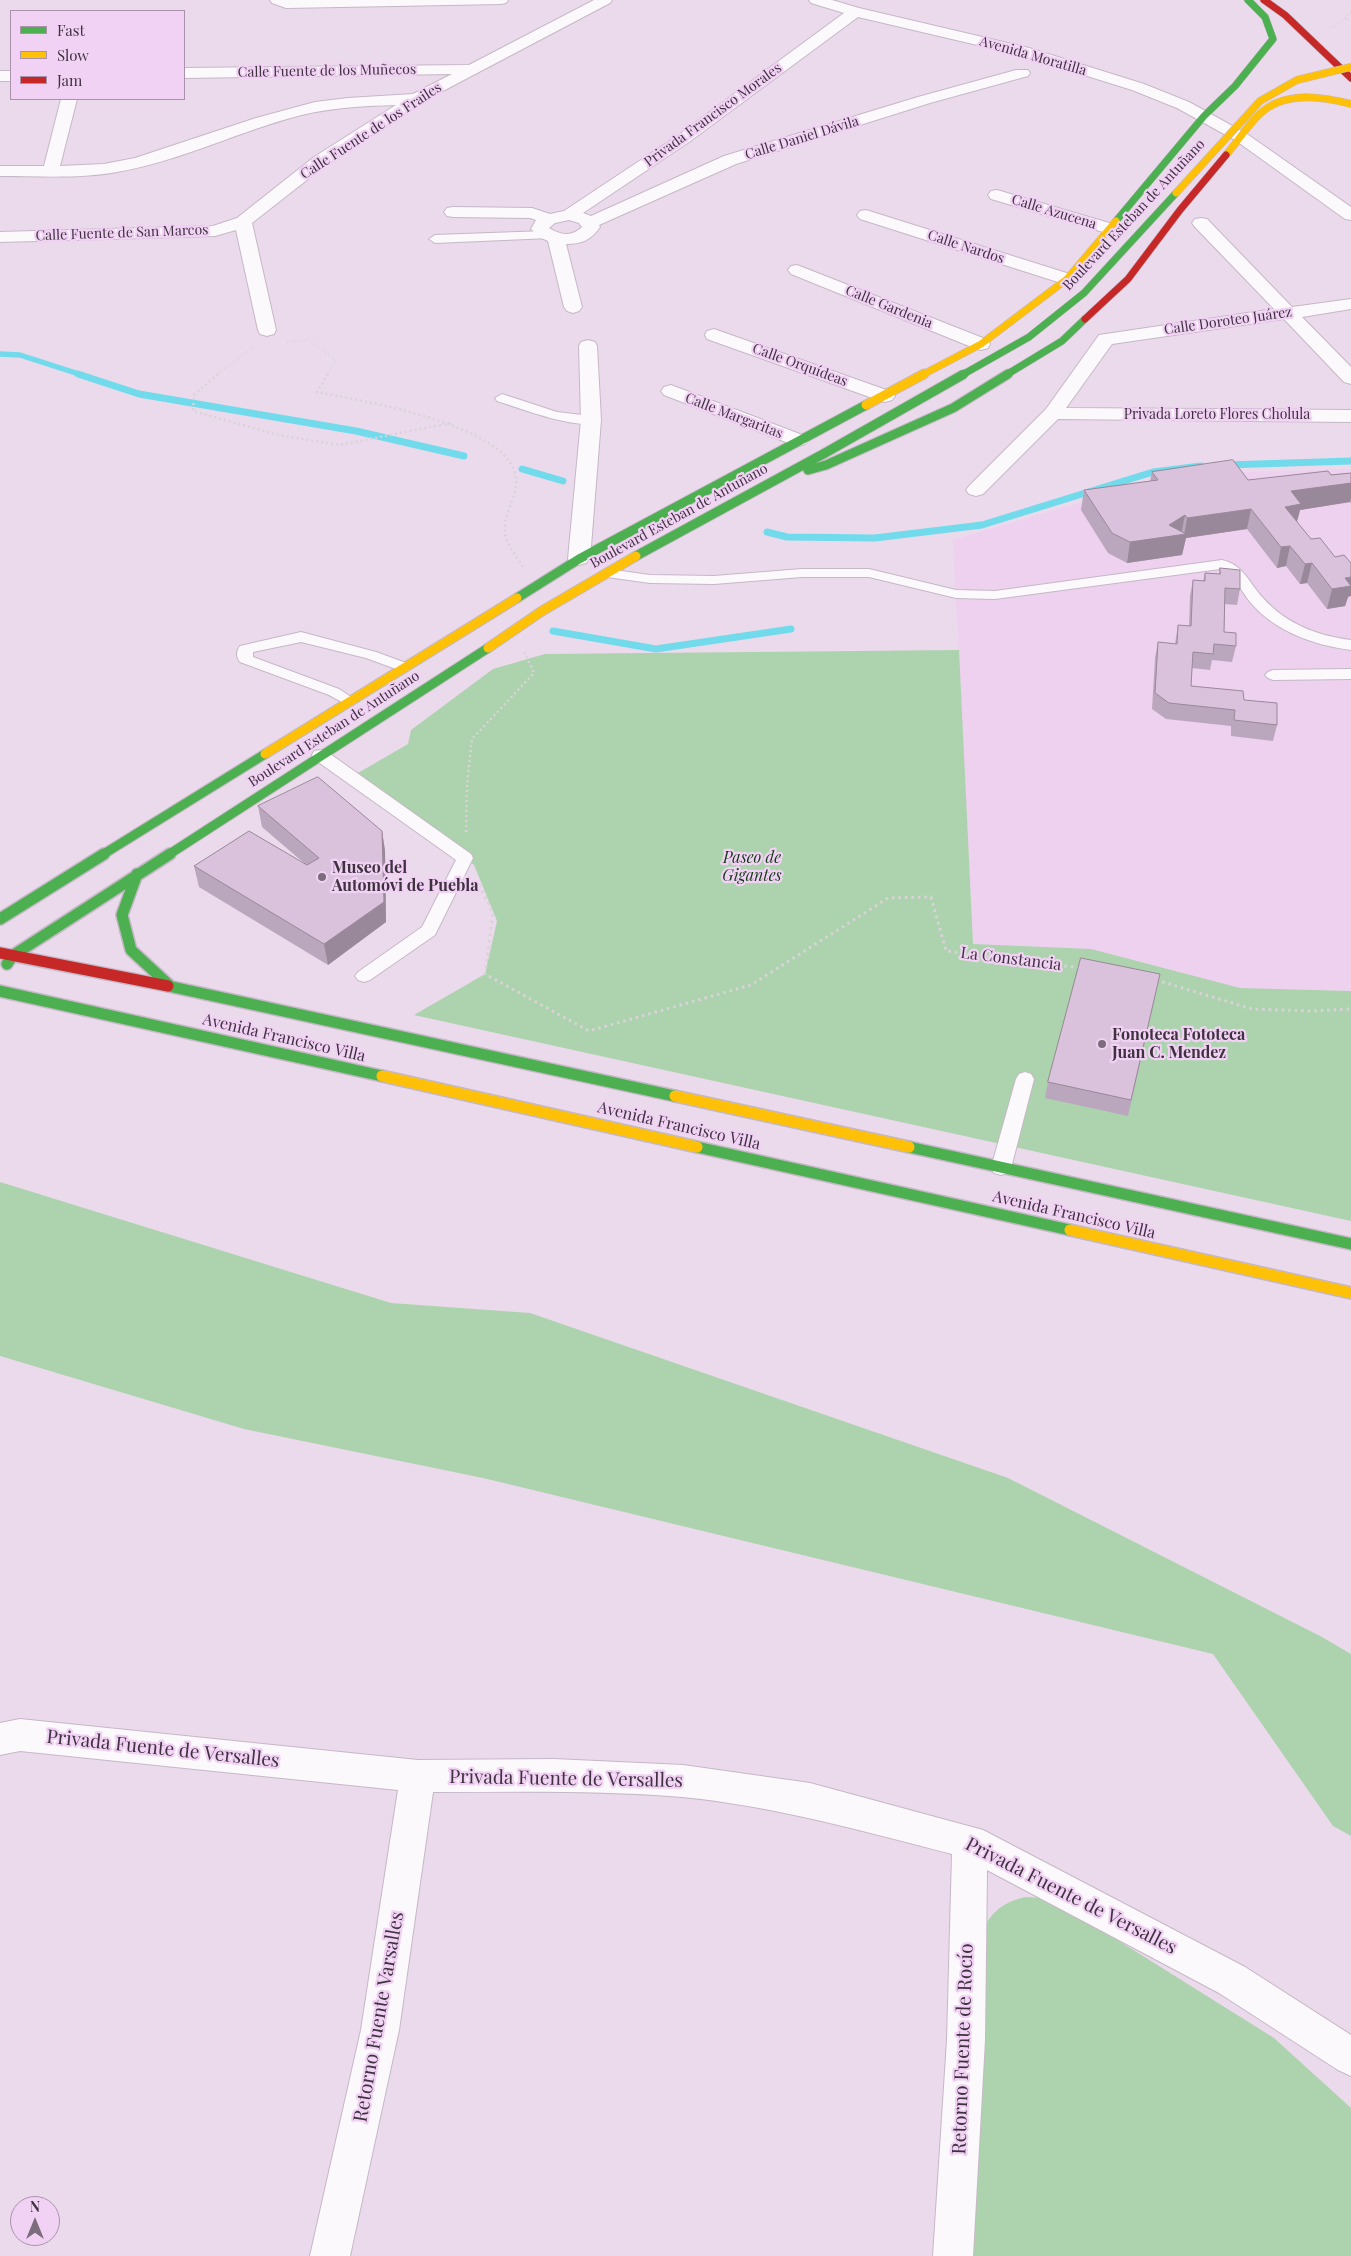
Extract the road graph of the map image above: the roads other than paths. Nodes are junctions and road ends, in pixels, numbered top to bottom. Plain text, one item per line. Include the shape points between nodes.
1 (277, 0) edge
2 (501, 0) edge
3 (575, 0) edge
4 (816, 0) edge
5 (1248, 0) edge
6 (1264, 0) edge
7 (346, 1) edge
8 (372, 1) edge
9 (401, 1) edge
10 (602, 1) edge
11 (855, 12) junction
12 (470, 68) junction
13 (1351, 68) edge
14 (185, 73) edge
15 (1022, 74) dead end
16 (1351, 78) edge
17 (416, 98) junction
18 (69, 100) edge
19 (1351, 104) edge
20 (1204, 116) junction
21 (1241, 137) junction
22 (51, 170) junction
23 (0, 172) edge
24 (997, 195) dead end
25 (453, 212) dead end
26 (569, 215) junction
27 (866, 215) dead end
28 (1351, 215) edge
29 (243, 222) junction
30 (589, 223) junction
31 (1201, 223) dead end
32 (1110, 229) junction
33 (550, 231) junction
34 (0, 237) edge
35 (435, 239) dead end
36 (796, 270) dead end
37 (1067, 279) junction
38 (1351, 304) edge
39 (573, 307) dead end
40 (1287, 312) junction
41 (267, 330) dead end
42 (714, 335) dead end
43 (981, 344) junction
44 (588, 346) dead end
45 (1351, 378) edge
46 (671, 391) dead end
47 (886, 396) junction
48 (502, 398) dead end
49 (1053, 413) junction
50 (1351, 416) edge
51 (591, 420) junction
52 (798, 440) junction
53 (782, 476) junction
54 (976, 490) dead end
55 (579, 559) junction
56 (607, 573) junction
57 (1351, 645) edge
58 (404, 666) junction
59 (1351, 674) edge
60 (1273, 676) dead end
61 (350, 701) junction
62 (320, 755) junction
63 (137, 874) junction
64 (0, 920) edge
65 (0, 953) edge
66 (12, 956) junction
67 (0, 976) edge
68 (364, 976) dead end
69 (170, 986) junction
70 (0, 991) edge
71 (1025, 1079) dead end
72 (1001, 1168) junction
73 (1351, 1244) edge
74 (1351, 1294) edge
75 (7, 1732) edge
76 (418, 1776) junction
77 (970, 1842) junction
78 (1351, 2057) edge
79 (330, 2256) edge
80 (953, 2256) edge

1 - 7 street via 286,4
2 - 9 street
3 - 10 street
4 - 11 street, Avenida Moratilla
5 - 20 street, Boulevard Esteban de Antuñano via 1263,13 1271,27 1272,40 1235,86
6 - 16 street via 1285,15
7 - 8 street
8 - 9 street
10 - 12 street, Calle Fuente de los Frailes
11 - 20 street, Avenida Moratilla via 1032,54 1138,87
11 - 26 street, Privada Francisco Morales via 683,139
12 - 14 street, Calle Fuente de los Muñecos
12 - 17 street, Calle Fuente de los Frailes
13 - 53 street, Boulevard Esteban de Antuñano, bridge via 1297,80 1260,101 1084,292 1029,337
15 - 30 street, Calle Daniel Dávila via 924,100 730,160
17 - 22 street via 312,108 142,162 103,168
17 - 29 street, Calle Fuente de los Frailes via 320,161
18 - 22 street
19 - 21 street via 1307,98 1276,102
20 - 21 street, Avenida Moratilla
20 - 32 street, Boulevard Esteban de Antuñano
21 - 28 street, Avenida Moratilla
21 - 53 street via 1128,279 1062,341 953,408 826,465
22 - 23 street
24 - 32 street, Calle Azucena
25 - 33 street via 532,212
26 - 30 street
26 - 33 street
27 - 37 street, Calle Nardos
29 - 34 street, Calle Fuente de San Marcos via 193,232
29 - 41 street
30 - 33 street via 591,227 583,236 565,239
31 - 40 street
32 - 37 street, Boulevard Esteban de Antuñano
33 - 35 lane
33 - 39 street
36 - 43 street, Calle Gardenia
37 - 43 street, Boulevard Esteban de Antuñano
38 - 40 street, Calle Doroteo Juárez
40 - 45 street
40 - 49 street, Calle Doroteo Juárez via 1106,339
42 - 47 street, Calle Orquídeas
43 - 47 street, Boulevard Esteban de Antuñano
44 - 51 street
46 - 52 street, Calle Margaritas
47 - 52 street, Boulevard Esteban de Antuñano
48 - 51 lane via 555,416
49 - 50 street, Privada Loreto Flores Cholula
49 - 54 street
51 - 55 street
52 - 55 street, Boulevard Esteban de Antuñano
53 - 56 street, Boulevard Esteban de Antuñano
55 - 58 street, Boulevard Esteban de Antuñano
56 - 57 lane via 650,579 714,580 802,573 869,573 956,594 995,595 1222,564 1233,568 1260,605 1299,633
56 - 62 street, Boulevard Esteban de Antuñano via 542,611
58 - 61 street, Boulevard Esteban de Antuñano
58 - 61 lane via 301,637 244,649 245,659
59 - 60 lane
61 - 64 street, Boulevard Esteban de Antuñano
62 - 63 street, Boulevard Esteban de Antuñano
62 - 68 lane via 465,858 429,930
63 - 66 street, Boulevard Esteban de Antuñano
63 - 69 street via 122,915 131,950
65 - 66 street, Avenida Francisco Villa
66 - 67 street, Boulevard Esteban de Antuñano
66 - 69 street, Avenida Francisco Villa
69 - 72 street, Avenida Francisco Villa
70 - 74 street, Avenida Francisco Villa
71 - 72 lane
72 - 73 street, Avenida Francisco Villa
75 - 76 street, Privada Fuente de Versalles
76 - 77 street, Privada Fuente de Versalles via 554,1774 683,1781 810,1800
76 - 79 street, Retorno Fuente Varsalles via 380,2030
77 - 78 street, Privada Fuente de Versalles via 1232,1980
77 - 80 street, Retorno Fuente de Rocío via 966,2040

